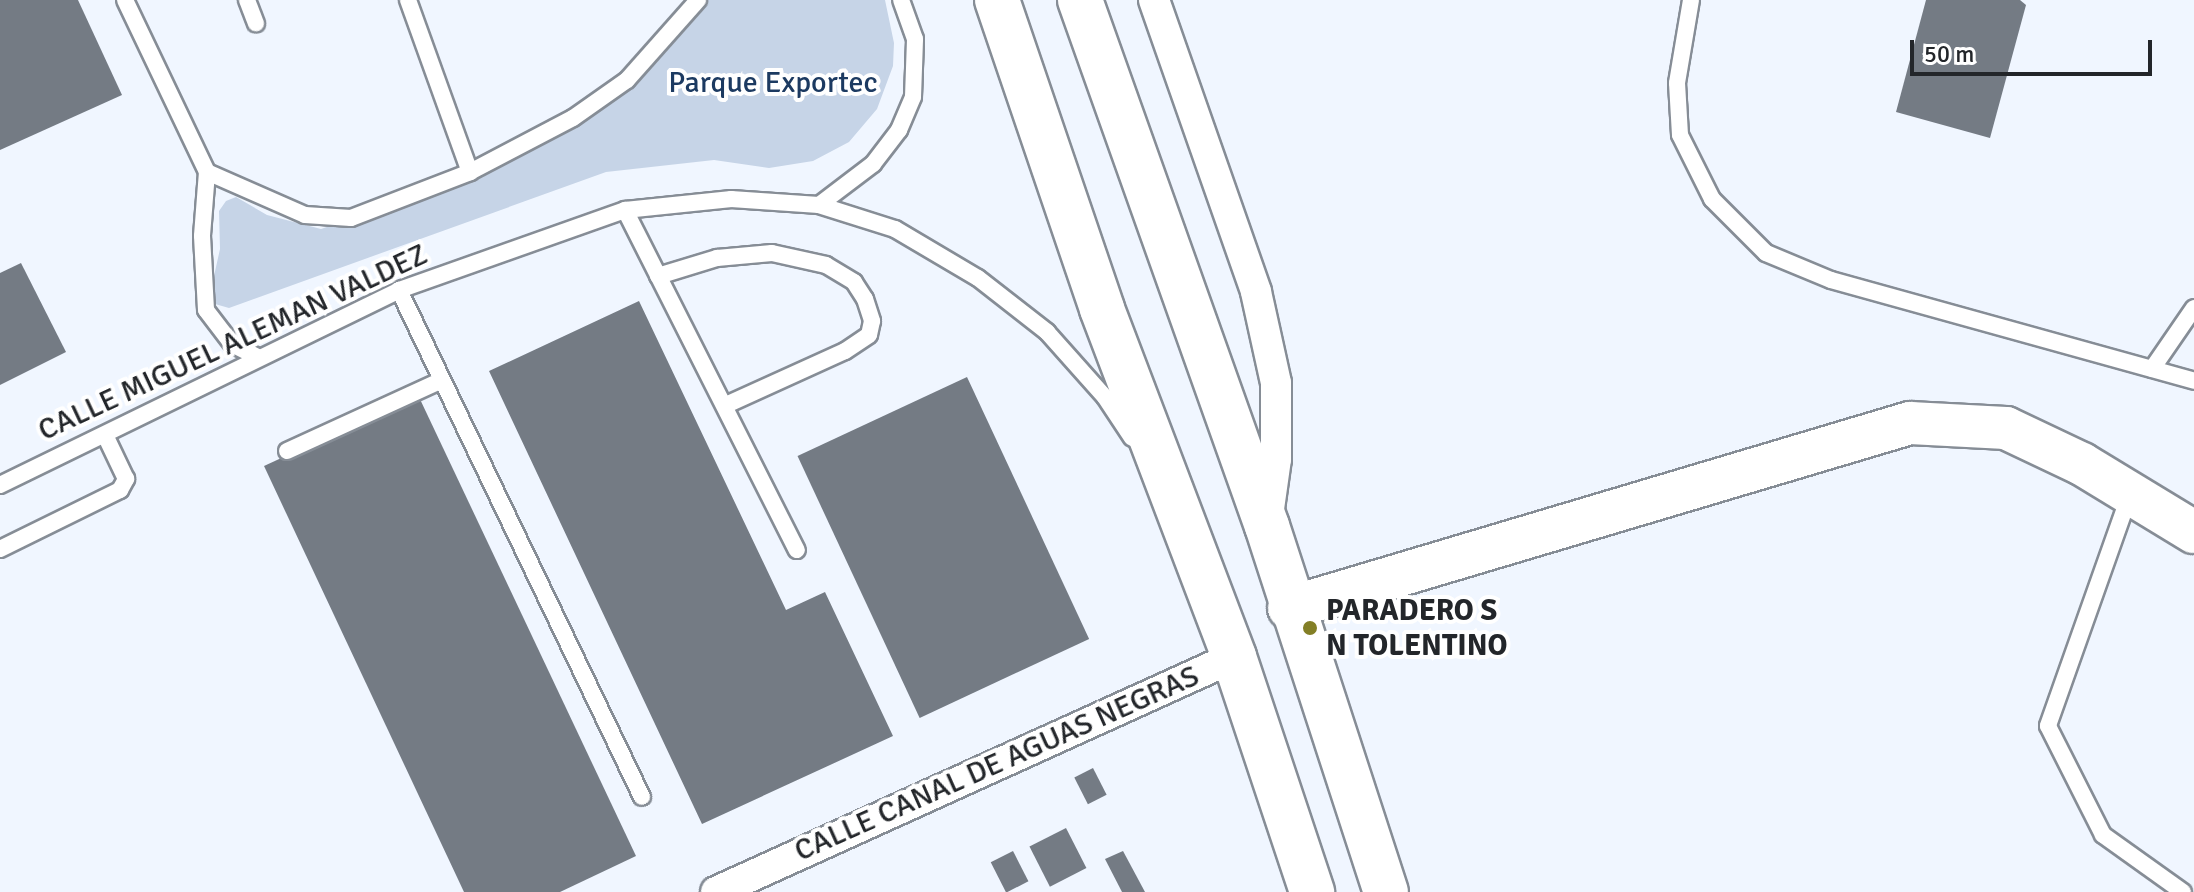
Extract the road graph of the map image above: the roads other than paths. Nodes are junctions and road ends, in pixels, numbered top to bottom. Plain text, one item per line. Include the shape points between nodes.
1 (125, 0) edge
2 (247, 0) edge
3 (408, 0) edge
4 (698, 0) edge
5 (901, 0) edge
6 (997, 0) edge
7 (1080, 0) edge
8 (1154, 0) edge
9 (1691, 0) edge
10 (256, 23) dead end
11 (207, 172) junction
12 (470, 172) junction
13 (819, 205) junction
14 (625, 210) junction
15 (658, 276) junction
16 (399, 290) junction
17 (2194, 308) edge
18 (259, 358) junction
19 (2152, 369) junction
20 (442, 380) junction
21 (2194, 381) edge
22 (726, 405) junction
23 (105, 435) junction
24 (287, 451) dead end
25 (0, 485) edge
26 (2130, 492) junction
27 (1175, 506) junction
28 (1267, 526) junction
29 (2194, 532) edge
30 (0, 549) edge
31 (797, 550) dead end
32 (1289, 608) junction
33 (1234, 657) junction
34 (642, 797) dead end
35 (716, 892) edge
36 (1312, 892) edge
37 (1386, 892) edge
38 (2183, 892) edge

1 - 11 lane
2 - 10 lane
3 - 12 lane
4 - 12 lane, CALLE MIGUEL ALEMAN VALDEZ via 627,80 573,118
5 - 13 lane via 915,39 913,97 899,130 873,164
6 - 27 main road
7 - 28 main road
8 - 28 street via 1256,292 1276,383 1276,459
9 - 19 lane via 1677,83 1680,135 1712,199 1766,253 1831,280
11 - 12 lane, CALLE MIGUEL ALEMAN VALDEZ via 305,215 351,218
11 - 18 lane via 202,236 206,310 232,344
13 - 14 lane, CALLE MIGUEL ALEMAN VALDEZ via 731,199
13 - 27 lane, CALLE MIGUEL ALEMAN VALDEZ via 895,229 978,278 1047,332 1105,397
14 - 15 lane
14 - 16 lane, CALLE MIGUEL ALEMAN VALDEZ
15 - 22 lane
15 - 22 lane via 717,258 772,253 826,265 854,282 865,299 872,321 869,335
16 - 18 lane, CALLE MIGUEL ALEMAN VALDEZ
16 - 20 lane
17 - 19 lane
18 - 23 lane, CALLE MIGUEL ALEMAN VALDEZ
19 - 21 lane
20 - 24 lane
20 - 34 lane
22 - 31 lane
23 - 25 lane, CALLE MIGUEL ALEMAN VALDEZ
23 - 30 lane via 125,476 114,494
26 - 29 main road
26 - 32 main road via 2006,428 1910,423
26 - 38 lane via 2048,726 2103,835
27 - 33 main road
28 - 32 main road
32 - 37 main road
33 - 35 street, CALLE CANAL DE AGUAS NEGRAS
33 - 36 main road

